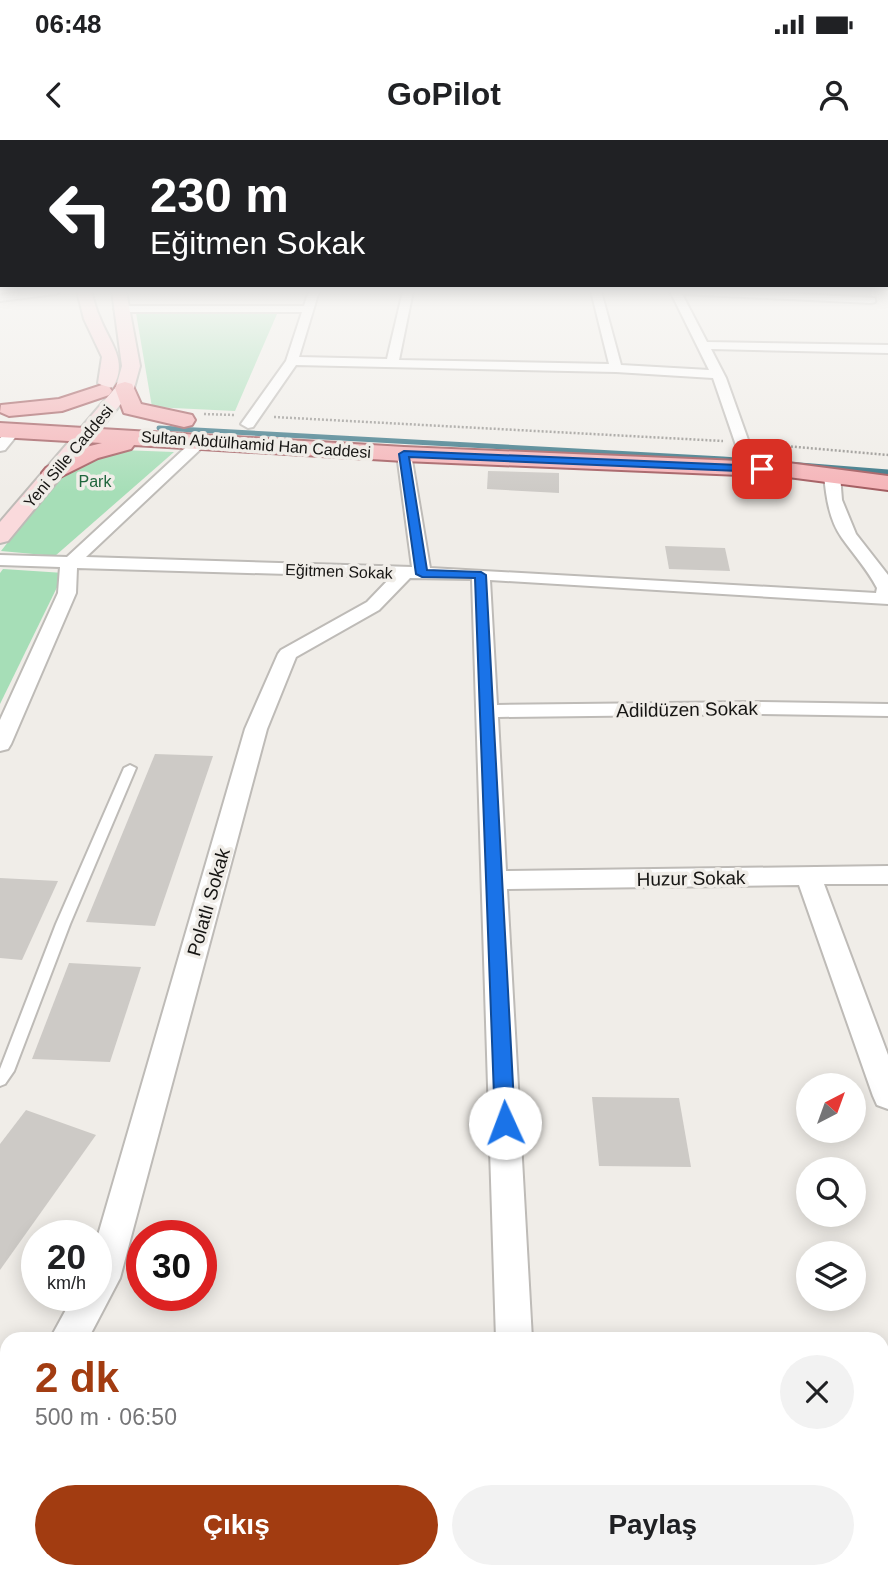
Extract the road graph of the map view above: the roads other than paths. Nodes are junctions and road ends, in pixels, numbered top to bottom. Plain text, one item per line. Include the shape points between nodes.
1 (113, 358) edge
2 (128, 358) edge
3 (293, 358) edge
4 (393, 358) edge
5 (613, 358) edge
6 (709, 358) edge
7 (292, 361) junction
8 (392, 364) junction
9 (616, 369) junction
10 (718, 374) junction
11 (125, 388) junction
12 (102, 391) junction
13 (0, 411) edge
14 (24, 412) junction
15 (252, 420) junction
16 (84, 425) junction
17 (198, 425) junction
18 (2, 434) edge
19 (173, 438) junction
20 (744, 447) junction
21 (404, 454) junction
22 (40, 464) junction
23 (888, 464) edge
24 (832, 475) junction
25 (888, 483) edge
26 (0, 508) edge
27 (0, 536) edge
28 (0, 560) edge
29 (69, 564) junction
30 (413, 573) junction
31 (481, 575) junction
32 (886, 599) edge
33 (888, 710) edge
34 (486, 711) junction
35 (0, 743) edge
36 (130, 768) dead end
37 (888, 875) edge
38 (809, 877) junction
39 (495, 880) junction
40 (0, 1080) edge
41 (888, 1096) edge
42 (112, 1246) edge
43 (85, 1311) edge
44 (72, 1332) edge
45 (514, 1332) edge

1 - 12 main road, Yeni Sille Caddesi
2 - 11 main road, Yeni Sille Caddesi via 131,366
3 - 7 street
4 - 8 street
5 - 9 street
6 - 10 street
7 - 8 street
7 - 15 street
8 - 9 street
9 - 10 street
10 - 20 street
11 - 16 main road, Yeni Sille Caddesi
11 - 17 main road via 129,405 137,411
12 - 13 main road via 62,405
12 - 16 main road, Yeni Sille Caddesi
13 - 14 main road, Sultan Abdülhamid Han Caddesi
14 - 16 main road, Sultan Abdülhamid Han Caddesi
14 - 18 main road via 37,419
15 - 17 main road, Sultan Abdülhamid Han Caddesi
15 - 20 main road, Sultan Abdülhamid Han Caddesi
16 - 17 main road, Sultan Abdülhamid Han Caddesi
16 - 18 main road, Sultan Abdülhamid Han Caddesi
16 - 19 main road, Sultan Abdülhamid Han Caddesi
16 - 22 main road, Yeni Sille Caddesi
17 - 19 main road, Sultan Abdülhamid Han Caddesi
17 - 19 main road via 147,423 136,430
17 - 21 main road, Sultan Abdülhamid Han Caddesi
17 - 29 street
18 - 22 main road via 27,438 35,446
19 - 22 main road
20 - 23 main road, Sultan Abdülhamid Han Caddesi
21 - 24 main road, Sultan Abdülhamid Han Caddesi
21 - 30 street
22 - 26 main road, Yeni Sille Caddesi
22 - 27 main road, Yeni Sille Caddesi
24 - 25 main road, Sultan Abdülhamid Han Caddesi
24 - 32 street via 834,500 848,535 874,566 886,588
28 - 29 street, Eğitmen Sokak
29 - 30 street, Eğitmen Sokak
29 - 35 street via 68,593
30 - 31 street, Eğitmen Sokak
30 - 42 street, Polatlı Sokak via 373,606 288,654 256,729
31 - 32 street, Eğitmen Sokak
31 - 34 street
33 - 34 street, Adildüzen Sokak
34 - 39 street
36 - 40 lane
37 - 38 street, Huzur Sokak
38 - 39 street, Huzur Sokak
38 - 41 street
39 - 45 street
43 - 44 street

